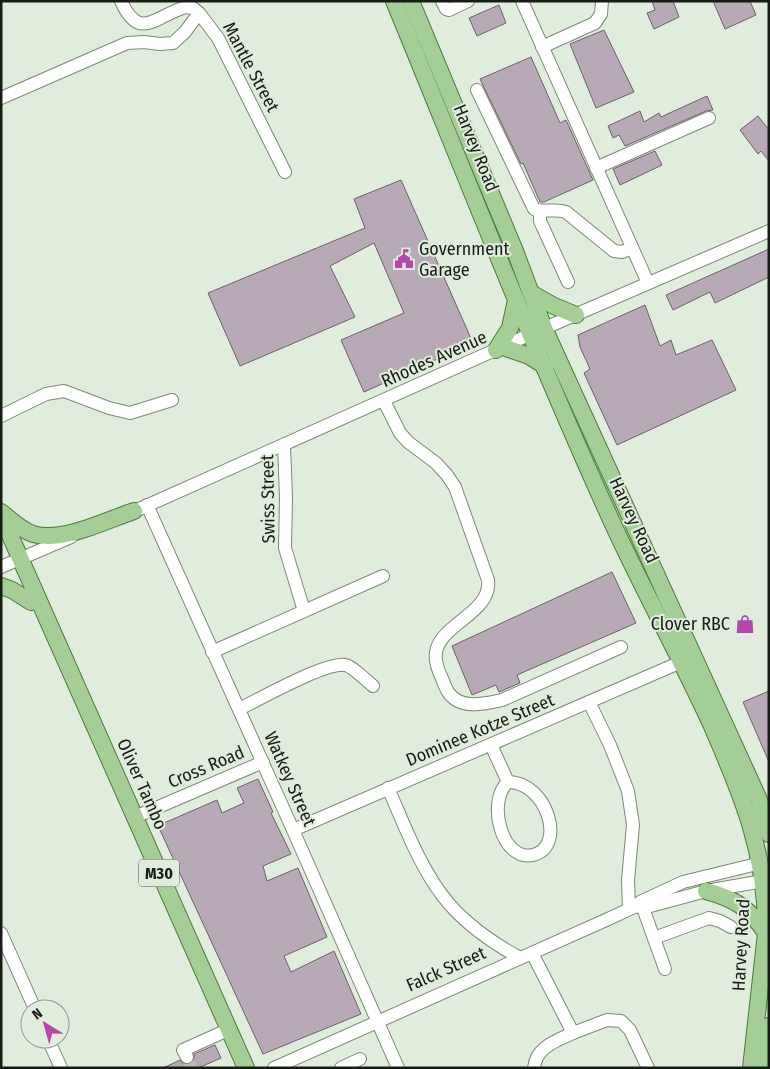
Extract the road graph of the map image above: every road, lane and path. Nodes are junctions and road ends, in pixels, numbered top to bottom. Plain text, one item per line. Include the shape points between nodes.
1 (121, 1) edge
2 (394, 1) edge
3 (411, 1) edge
4 (442, 1) edge
5 (468, 1) edge
6 (522, 1) edge
7 (602, 1) edge
8 (199, 13) junction
9 (420, 42) junction
10 (542, 47) junction
11 (477, 90) dead end
12 (1, 98) edge
13 (709, 118) dead end
14 (596, 168) junction
15 (286, 172) dead end
16 (540, 212) junction
17 (769, 231) edge
18 (632, 248) junction
19 (568, 282) dead end
20 (648, 283) junction
21 (524, 296) junction
22 (576, 315) junction
23 (538, 331) junction
24 (500, 348) junction
25 (544, 366) junction
26 (172, 400) dead end
27 (384, 401) junction
28 (1, 416) edge
29 (284, 445) junction
30 (141, 508) junction
31 (1, 514) edge
32 (1, 535) edge
33 (13, 566) edge
34 (383, 576) dead end
35 (1, 586) edge
36 (31, 602) junction
37 (304, 611) junction
38 (620, 647) dead end
39 (212, 652) junction
40 (687, 659) junction
41 (373, 686) dead end
42 (589, 702) junction
43 (239, 709) junction
44 (491, 745) junction
45 (263, 762) junction
46 (508, 782) junction
47 (388, 788) junction
48 (759, 800) junction
49 (769, 814) edge
50 (134, 817) junction
51 (293, 830) junction
52 (769, 834) edge
53 (765, 862) edge
54 (766, 881) edge
55 (706, 891) junction
56 (636, 908) junction
57 (731, 927) dead end
58 (1, 933) edge
59 (766, 933) junction
60 (654, 938) junction
61 (532, 952) junction
62 (520, 958) junction
63 (665, 969) dead end
64 (31, 999) edge
65 (377, 1022) junction
66 (769, 1026) edge
67 (221, 1033) junction
68 (573, 1033) junction
69 (52, 1049) edge
70 (187, 1057) dead end
71 (360, 1059) dead end
72 (61, 1068) edge
73 (237, 1068) edge
74 (246, 1068) edge
75 (274, 1068) edge
76 (341, 1068) edge
77 (398, 1068) edge
78 (534, 1068) edge
79 (648, 1068) edge
80 (751, 1068) edge
81 (766, 1068) edge

1 - 8 street, Mantle Street via 138,24 146,24 186,7
2 - 9 main road, Harvey Road
3 - 9 main road, Harvey Road
4 - 5 street via 449,10
6 - 10 street
7 - 10 street via 601,14 595,23
8 - 12 street via 173,42 127,44
8 - 15 street, Mantle Street via 218,38
9 - 21 main road, Harvey Road
10 - 14 street
11 - 16 street via 531,206
13 - 14 street
14 - 18 street
16 - 18 street via 566,212 614,251
16 - 19 street via 540,222
17 - 20 street, Rhodes Avenue
18 - 20 street
20 - 22 street, Rhodes Avenue
21 - 22 main road
21 - 23 main road, Harvey Road
21 - 24 main road
22 - 23 street, Rhodes Avenue
23 - 24 street, Rhodes Avenue
23 - 25 main road, Harvey Road
23 - 40 main road, Harvey Road
24 - 25 main road via 529,356
24 - 27 street, Rhodes Avenue
25 - 40 main road, Harvey Road via 625,551
26 - 28 street via 130,413 64,391 46,394
27 - 29 street, Rhodes Avenue
27 - 38 street via 408,442 436,462 455,487 488,580 485,599 442,639 436,649 435,659 448,693 468,704 482,705 502,700
29 - 30 street, Rhodes Avenue
29 - 37 street, Swiss Street via 285,548
30 - 31 main road via 78,530 48,536 24,530
30 - 33 street, Rhodes Avenue
30 - 39 street, Watkey Street
31 - 33 main road, Oliver Tambo / M30
32 - 33 main road, Oliver Tambo / M30
33 - 36 main road, Oliver Tambo / M30
33 - 50 main road, Oliver Tambo / M30
34 - 37 street
35 - 36 main road
36 - 67 main road, Oliver Tambo / M30
37 - 39 street
39 - 43 street, Watkey Street
40 - 42 street, Dominee Kotze Street
40 - 48 main road, Harvey Road
40 - 53 main road, Harvey Road
41 - 43 street via 347,665 336,665
42 - 44 street, Dominee Kotze Street
42 - 56 street via 628,792 633,825 628,880
43 - 45 street, Watkey Street
44 - 46 street
44 - 47 street, Dominee Kotze Street
45 - 50 street, Cross Road
45 - 51 street, Watkey Street
46 - 46 street via 502,788 496,808 504,836 517,852 525,855 540,852 550,836 546,809 526,786
47 - 51 street, Dominee Kotze Street
47 - 62 street via 415,848 443,896 482,934
48 - 49 main road
48 - 52 main road, Harvey Road
50 - 74 main road, Oliver Tambo / M30
51 - 65 street, Watkey Street
53 - 54 main road, Harvey Road
53 - 56 street, Falck Street via 683,882 640,902
54 - 55 street, Falck Street
54 - 59 main road, Harvey Road
55 - 56 street, Falck Street
55 - 59 main road via 740,904
56 - 60 street
56 - 61 street, Falck Street
57 - 60 street via 709,918
58 - 64 street
59 - 80 main road, Harvey Road
60 - 63 street
61 - 62 street, Falck Street
61 - 68 street
62 - 65 street, Falck Street
65 - 75 street, Falck Street
65 - 77 street, Watkey Street
66 - 81 main road
67 - 70 street via 183,1050
67 - 73 main road, Oliver Tambo / M30
68 - 78 street via 540,1051
68 - 79 street via 607,1020 621,1020 630,1030
69 - 72 street
71 - 76 street

